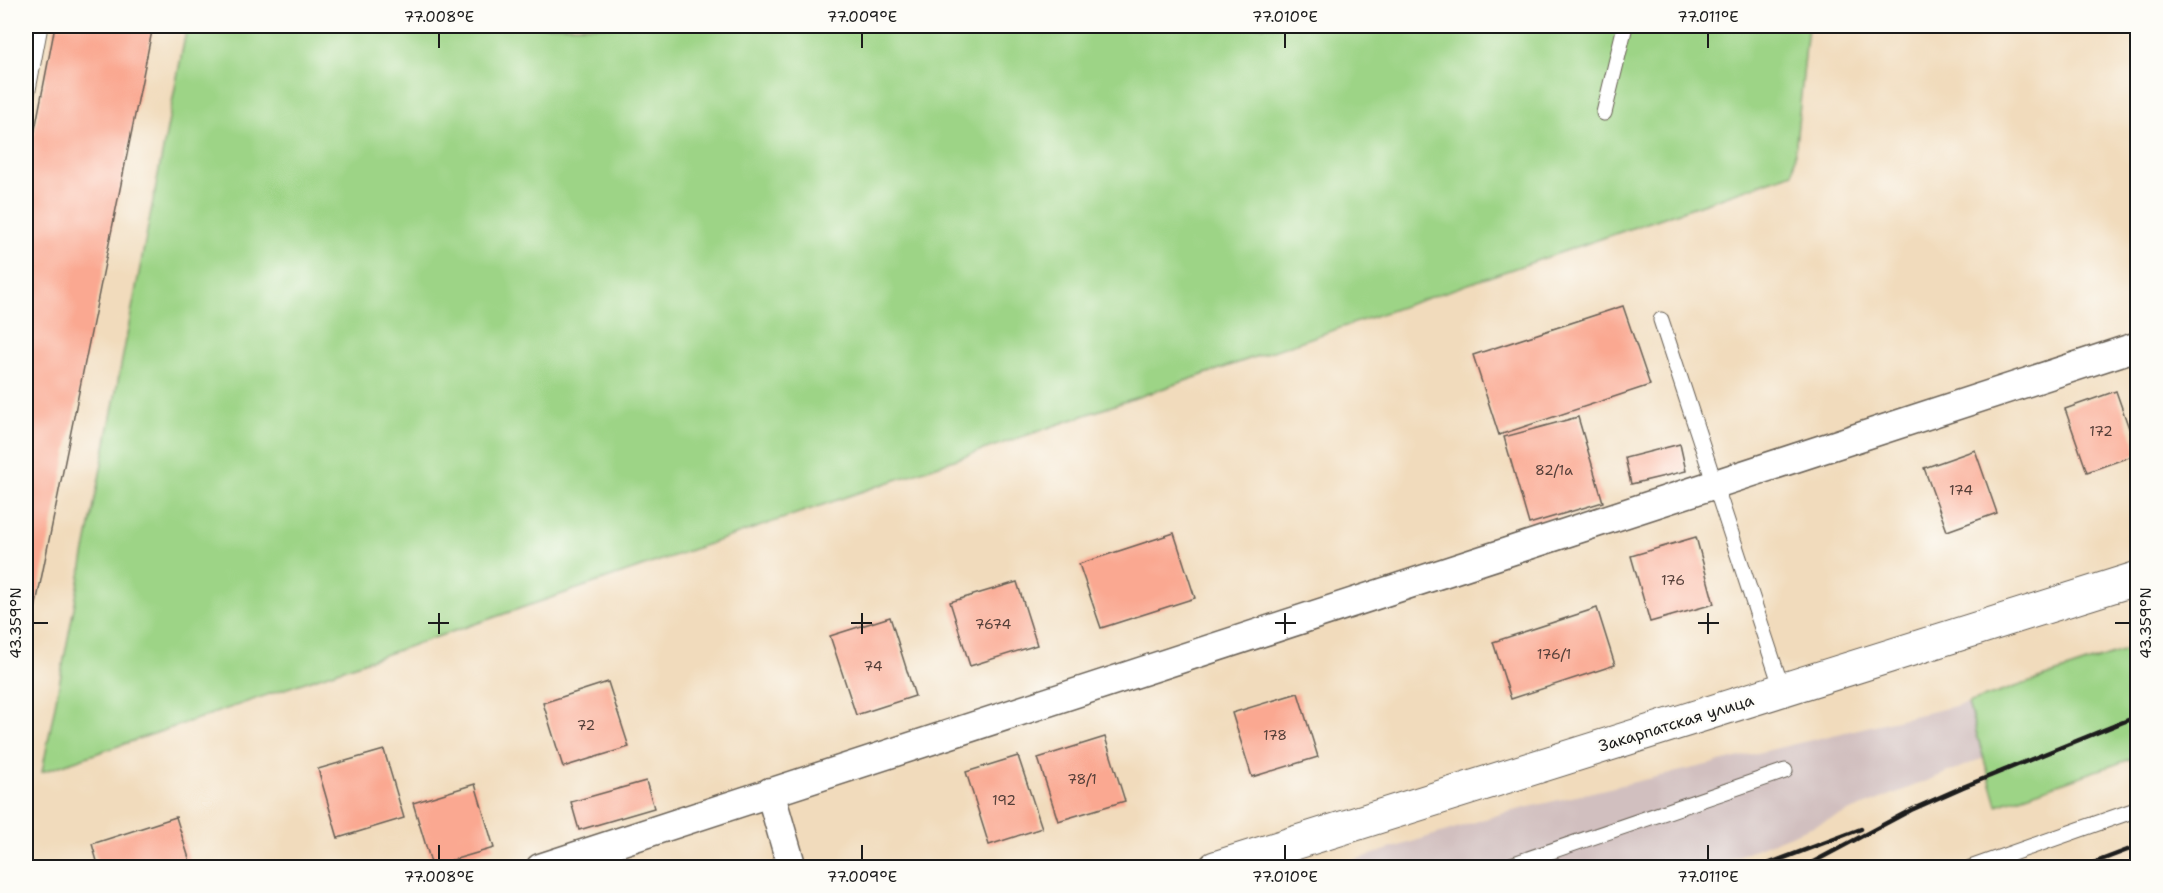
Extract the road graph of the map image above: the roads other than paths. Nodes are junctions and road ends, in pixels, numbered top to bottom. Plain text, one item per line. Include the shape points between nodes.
1 (40, 26) edge
2 (1625, 26) edge
3 (26, 100) edge
4 (1604, 113) dead end
5 (1660, 320) dead end
6 (2138, 346) edge
7 (1715, 484) junction
8 (2138, 578) edge
9 (1782, 689) junction
10 (1785, 771) dead end
11 (770, 792) junction
12 (2138, 809) edge
13 (540, 867) edge
14 (792, 867) edge
15 (1215, 867) edge
16 (1502, 867) edge
17 (1970, 867) edge

1 - 3 lane
2 - 4 lane
5 - 7 lane
6 - 7 street
7 - 9 lane
7 - 11 street
8 - 9 street, Закарпатская улица
9 - 15 street, Закарпатская улица
10 - 16 lane
11 - 13 street
11 - 14 street
12 - 17 lane

